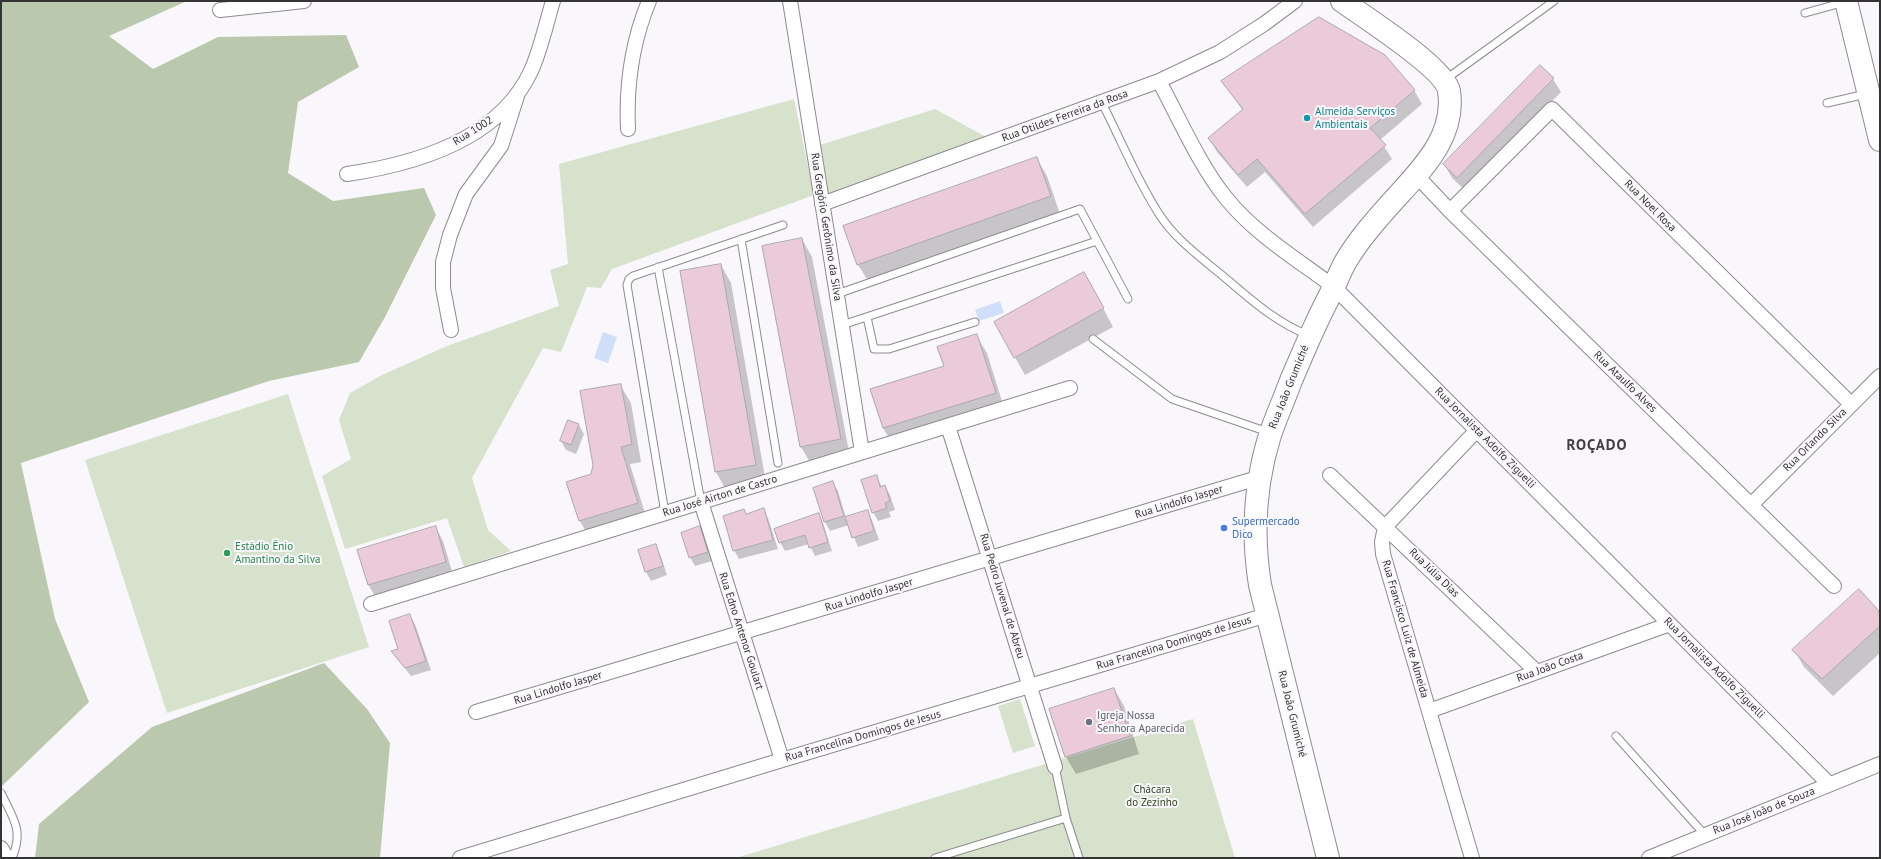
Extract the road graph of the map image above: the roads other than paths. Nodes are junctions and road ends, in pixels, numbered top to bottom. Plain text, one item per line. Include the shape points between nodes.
1 (304, 1) edge
2 (553, 1) edge
3 (649, 1) edge
4 (790, 1) edge
5 (1295, 1) edge
6 (1342, 1) edge
7 (1554, 1) edge
8 (1846, 2) edge
9 (220, 10) dead end
10 (1805, 13) dead end
11 (1159, 81) junction
12 (1444, 81) junction
13 (519, 92) junction
14 (1868, 93) junction
15 (1102, 103) junction
16 (1827, 104) dead end
17 (628, 129) dead end
18 (1880, 140) edge
19 (347, 174) dead end
20 (1417, 176) junction
21 (822, 204) junction
22 (1450, 211) junction
23 (783, 225) dead end
24 (741, 239) junction
25 (1097, 242) junction
26 (658, 267) junction
27 (1334, 287) junction
28 (836, 294) junction
29 (1128, 299) dead end
30 (867, 317) junction
31 (975, 322) dead end
32 (842, 325) junction
33 (451, 330) dead end
34 (1310, 335) junction
35 (1093, 340) dead end
36 (1880, 376) edge
37 (1070, 388) dead end
38 (1851, 404) junction
39 (948, 426) junction
40 (1477, 430) junction
41 (1270, 433) junction
42 (862, 452) junction
43 (778, 463) dead end
44 (1330, 475) dead end
45 (1261, 477) junction
46 (701, 502) junction
47 (1751, 505) junction
48 (665, 513) junction
49 (1385, 527) junction
50 (990, 558) junction
51 (1834, 586) dead end
52 (371, 604) dead end
53 (1267, 615) junction
54 (1670, 624) junction
55 (742, 632) junction
56 (1537, 672) junction
57 (1030, 686) junction
58 (1429, 711) junction
59 (476, 712) dead end
60 (1616, 736) dead end
61 (782, 760) junction
62 (1880, 764) edge
63 (1055, 767) joint
64 (1829, 784) junction
65 (1, 793) edge
66 (1066, 818) junction
67 (1705, 835) junction
68 (1, 848) edge
69 (7, 858) edge
70 (12, 858) edge
71 (460, 858) edge
72 (935, 858) edge
73 (1079, 858) edge
74 (1328, 858) edge
75 (1472, 858) edge
76 (1649, 858) edge

1 - 9 street
2 - 13 street, Rua 1002 via 535,59
3 - 17 street via 630,68 627,97
4 - 21 street, Rua Gregório Gerônimo da Silva
5 - 11 street, Rua Otildes Ferreira da Rosa via 1220,52
6 - 12 main road via 1400,41
7 - 12 lane
8 - 10 lane
8 - 14 main road
11 - 15 street, Rua Otildes Ferreira da Rosa
11 - 27 street, Rua Jornalista Adolfo Ziguelli via 1214,182 1227,199 1259,230
12 - 20 main road, Rua João Grumiché via 1449,91 1445,130 1432,157
13 - 19 street, Rua 1002 via 497,116 463,140 392,166
13 - 33 street via 501,146 466,194 450,235 443,262 443,288
14 - 16 lane
14 - 18 main road
15 - 21 street, Rua Otildes Ferreira da Rosa
15 - 34 lane via 1150,197 1170,229 1256,304 1292,328
20 - 22 street, Rua Ataulfo Alves
20 - 27 main road, Rua João Grumiché via 1364,235 1345,262
21 - 28 street, Rua Gregório Gerônimo da Silva
22 - 38 street, Rua Noel Rosa via 1552,110
22 - 47 street, Rua Ataulfo Alves
23 - 24 lane
24 - 26 lane
24 - 43 lane
25 - 28 lane via 1080,209
25 - 29 lane
25 - 30 lane
26 - 46 lane
26 - 48 lane via 633,276 627,285
27 - 34 main road, Rua João Grumiché
27 - 40 street, Rua Jornalista Adolfo Ziguelli
28 - 32 street, Rua Gregório Gerônimo da Silva
30 - 31 lane via 874,349 889,349
30 - 32 lane
32 - 42 street, Rua Gregório Gerônimo da Silva
34 - 41 main road, Rua João Grumiché
35 - 41 lane via 1172,399
36 - 38 street, Rua Orlando Silva
37 - 39 street, Rua José Airton de Castro
38 - 47 street, Rua Orlando Silva
39 - 42 street, Rua José Airton de Castro
39 - 50 street, Rua Pedro Juvenal de Abreu
40 - 49 street
40 - 54 street, Rua Jornalista Adolfo Ziguelli
41 - 45 main road, Rua João Grumiché
42 - 46 street, Rua José Airton de Castro
44 - 49 street, Rua Júlia Dias
45 - 50 street, Rua Lindolfo Jasper
45 - 53 main road, Rua João Grumiché via 1257,494 1255,538 1257,564
46 - 48 street, Rua José Airton de Castro
46 - 55 street, Rua Edno Antenor Goulart
47 - 51 street, Rua Ataulfo Alves
48 - 52 street, Rua José Airton de Castro
49 - 56 street, Rua Júlia Dias
49 - 58 street, Rua Francisco Luiz de Almeida via 1383,554
50 - 55 street, Rua Lindolfo Jasper
50 - 57 street, Rua Pedro Juvenal de Abreu
53 - 57 street, Rua Francelina Domingos de Jesus
53 - 74 main road, Rua João Grumiché
54 - 56 street, Rua João Costa
54 - 64 street, Rua Jornalista Adolfo Ziguelli
55 - 59 street, Rua Lindolfo Jasper
55 - 61 street, Rua Edno Antenor Goulart
56 - 58 street, Rua João Costa
57 - 61 street, Rua Francelina Domingos de Jesus
57 - 63 street, Rua Pedro Juvenal de Abreu
58 - 75 street, Rua Francisco Luiz de Almeida
60 - 67 lane
61 - 71 street, Rua Francelina Domingos de Jesus
62 - 64 street, Rua José João de Souza
63 - 66 lane
64 - 67 street, Rua José João de Souza
65 - 70 lane via 18,826 17,846
66 - 72 lane
66 - 73 lane
67 - 76 street, Rua José João de Souza
68 - 69 street

